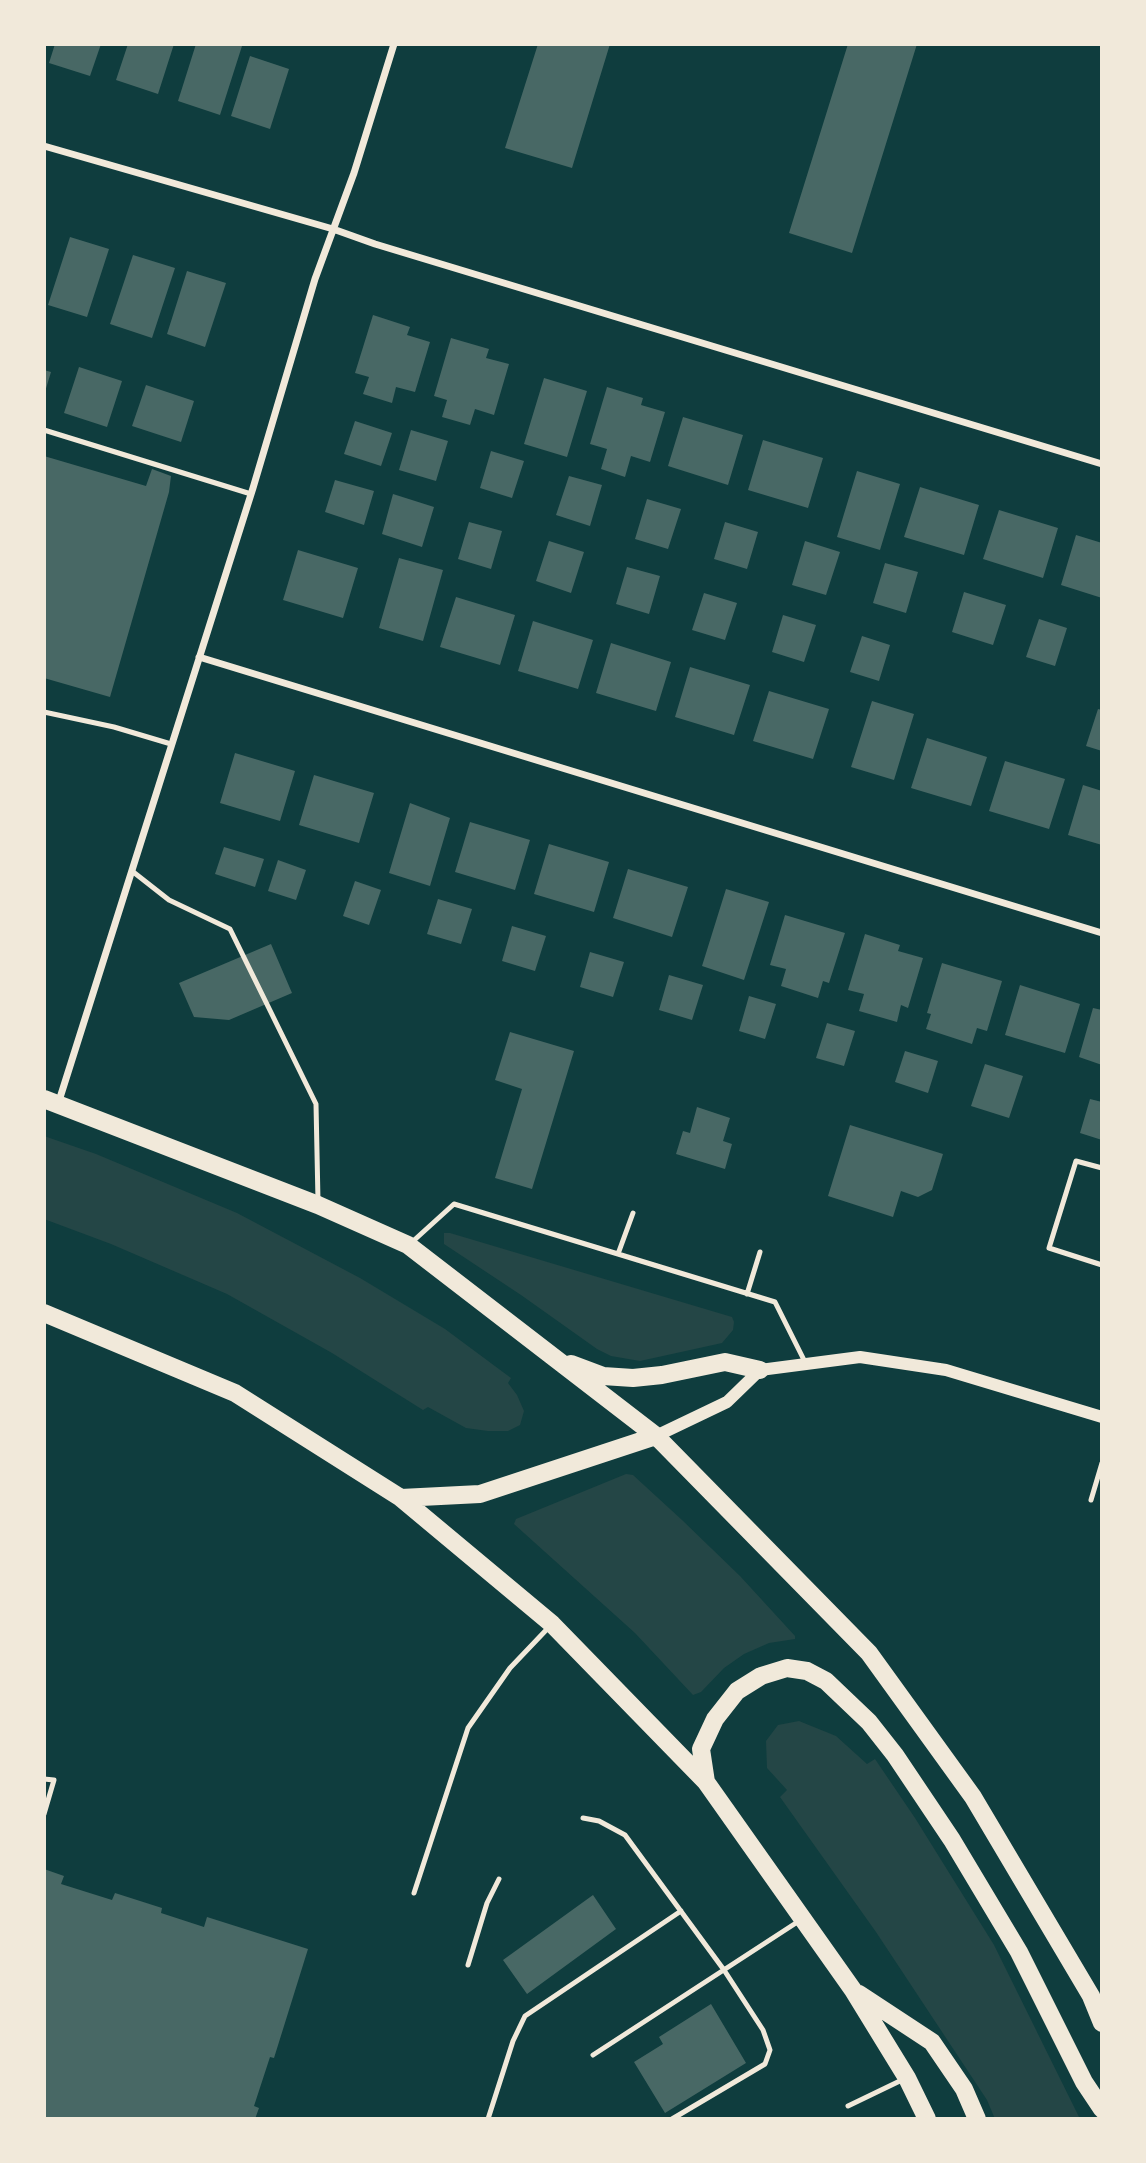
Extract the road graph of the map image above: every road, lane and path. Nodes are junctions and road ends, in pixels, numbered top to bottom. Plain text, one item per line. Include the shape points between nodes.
1 (394, 44) edge
2 (44, 146) edge
3 (333, 229) junction
4 (44, 430) edge
5 (1102, 464) edge
6 (251, 494) junction
7 (199, 657) junction
8 (44, 712) edge
9 (171, 744) junction
10 (132, 871) junction
11 (1102, 933) edge
12 (51, 1102) edge
13 (1102, 1168) edge
14 (318, 1205) junction
15 (634, 1213) dead end
16 (408, 1245) junction
17 (760, 1252) dead end
18 (618, 1254) junction
19 (1102, 1265) edge
20 (747, 1294) junction
21 (44, 1313) edge
22 (555, 1359) junction
23 (806, 1364) junction
24 (760, 1370) junction
25 (1102, 1418) edge
26 (656, 1436) junction
27 (1102, 1463) edge
28 (401, 1498) junction
29 (1090, 1500) dead end
30 (552, 1624) junction
31 (44, 1779) edge
32 (706, 1782) junction
33 (44, 1814) edge
34 (583, 1818) dead end
35 (499, 1879) dead end
36 (414, 1893) dead end
37 (681, 1911) junction
38 (804, 1918) junction
39 (468, 1965) dead end
40 (724, 1970) junction
41 (853, 1990) junction
42 (1096, 1993) edge
43 (1102, 2023) edge
44 (593, 2055) dead end
45 (907, 2078) junction
46 (848, 2106) dead end
47 (1102, 2109) edge
48 (488, 2119) edge
49 (672, 2119) edge
50 (927, 2119) edge
51 (977, 2119) edge

1 - 3 street
2 - 3 street
3 - 5 street
3 - 6 street
4 - 6 lane
6 - 7 street
7 - 9 street
7 - 11 street
8 - 9 lane
9 - 10 street
10 - 12 street
10 - 14 lane via 169,900 230,929 316,1104
12 - 14 main road
13 - 19 lane via 1076,1161 1049,1248
14 - 16 main road
15 - 18 lane
16 - 18 lane via 454,1204
16 - 22 main road
17 - 20 lane
18 - 20 lane
20 - 23 lane via 775,1303
21 - 28 main road via 234,1393
22 - 24 main road via 603,1376 633,1378 725,1362
22 - 26 main road
23 - 24 street
23 - 25 street via 860,1357 946,1370
24 - 26 street via 727,1402
26 - 28 main road via 480,1494
26 - 42 main road via 869,1653 973,1797
27 - 29 lane
28 - 30 main road
30 - 32 main road
30 - 36 lane via 510,1668 468,1728
31 - 33 lane via 54,1780
32 - 38 main road
32 - 47 main road via 701,1749 715,1719 737,1691 761,1676 787,1668 826,1681 889,1747 952,1840 1019,1952
34 - 37 lane via 625,1835
35 - 39 lane
37 - 40 lane
37 - 48 lane via 525,2016
38 - 40 lane
38 - 41 main road
40 - 44 lane
40 - 49 lane via 770,2050 765,2064
41 - 45 main road
41 - 51 main road via 932,2042 964,2089
42 - 43 main road
45 - 46 lane
45 - 50 main road

